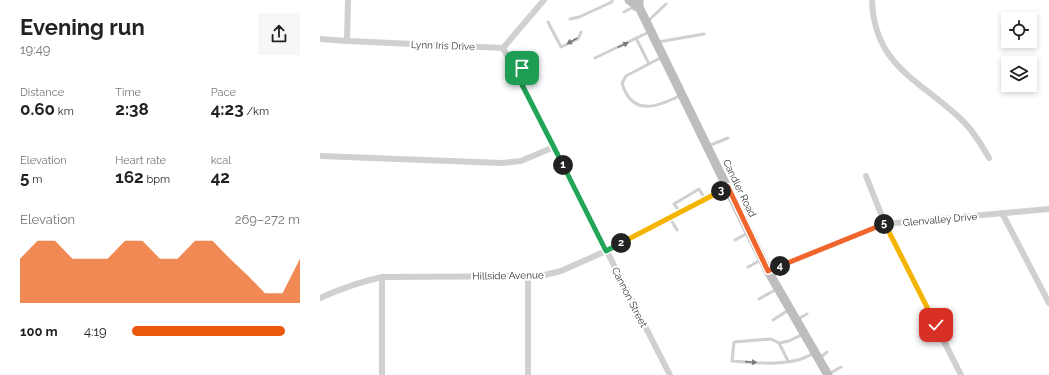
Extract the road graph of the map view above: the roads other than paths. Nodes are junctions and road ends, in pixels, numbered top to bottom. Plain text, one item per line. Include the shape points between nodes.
1 (348, 0) edge
2 (544, 0) edge
3 (612, 0) edge
4 (629, 0) edge
5 (872, 0) edge
6 (666, 4) dead end
7 (640, 6) edge
8 (624, 12) dead end
9 (570, 19) dead end
10 (548, 22) dead end
11 (647, 22) junction
12 (651, 31) junction
13 (581, 32) dead end
14 (704, 34) dead end
15 (636, 38) junction
16 (320, 39) edge
17 (347, 41) junction
18 (656, 42) junction
19 (503, 48) junction
20 (664, 56) junction
21 (595, 58) dead end
22 (649, 64) junction
23 (522, 68) dead end
24 (515, 71) junction
25 (682, 94) junction
26 (728, 138) dead end
27 (708, 146) junction
28 (554, 147) junction
29 (320, 156) edge
30 (990, 158) dead end
31 (866, 176) dead end
32 (728, 187) junction
33 (705, 199) junction
34 (1049, 209) edge
35 (680, 212) junction
36 (1002, 213) junction
37 (670, 217) junction
38 (885, 224) junction
39 (677, 230) dead end
40 (750, 232) junction
41 (735, 240) dead end
42 (606, 251) junction
43 (762, 259) junction
44 (748, 267) dead end
45 (768, 271) junction
46 (528, 276) junction
47 (382, 277) junction
48 (778, 288) junction
49 (320, 298) edge
50 (759, 299) dead end
51 (1049, 303) edge
52 (790, 309) junction
53 (807, 314) dead end
54 (773, 320) dead end
55 (796, 320) junction
56 (804, 334) junction
57 (779, 343) junction
58 (827, 352) dead end
59 (817, 356) junction
60 (788, 361) junction
61 (841, 367) dead end
62 (382, 375) edge
63 (528, 375) edge
64 (670, 375) edge
65 (828, 375) edge
66 (961, 375) edge

1 - 17 street
2 - 19 street
3 - 9 lane via 582,16
4 - 7 main road, Candler Road
5 - 30 street via 876,30 889,55 906,74 962,120
6 - 11 lane
7 - 8 lane
7 - 11 main road, Candler Road
13 -> 10 lane via 578,39 561,47
11 - 12 main road, Candler Road
12 - 15 lane
12 - 18 main road, Candler Road
14 - 18 lane
21 -> 15 lane
15 - 22 lane
16 - 17 street, Lynn Iris Drive
17 - 19 street, Lynn Iris Drive
18 - 20 main road, Candler Road
19 - 24 street, Cannon Street
20 - 22 lane
20 - 25 main road, Candler Road
22 - 25 lane via 626,76 622,83 636,104 645,108
23 - 24 lane
24 - 28 street, Cannon Street
25 - 27 main road, Candler Road
26 - 27 lane
27 - 32 main road, Candler Road
28 - 29 street via 521,160 502,163
28 - 42 street, Cannon Street
31 - 38 street
32 - 33 street, Hillside Avenue
32 - 40 main road, Candler Road
33 - 35 street, Hillside Avenue
33 - 35 lane via 699,189 674,204
34 - 36 street, Glenvalley Drive
35 - 37 street, Hillside Avenue
36 - 38 street, Glenvalley Drive
36 - 51 street
37 - 39 lane
37 - 42 street, Hillside Avenue
38 - 45 street, Glenvalley Drive
38 - 66 street
40 - 41 lane
40 - 43 main road, Candler Road
42 - 46 street, Hillside Avenue via 561,271
42 - 64 street, Cannon Street
43 - 44 lane
43 - 45 main road, Candler Road
45 - 48 main road, Candler Road
46 - 47 street, Hillside Avenue
46 - 63 street
47 - 49 street, Hillside Avenue via 345,287
47 - 62 street
48 - 50 lane
48 - 52 main road, Candler Road
52 - 54 lane
52 - 55 main road, Candler Road
53 - 55 lane
55 - 56 main road, Candler Road
56 - 57 lane
56 - 59 main road, Candler Road
57 - 60 lane
57 -> 60 lane via 770,339 734,342 732,361 767,364
58 - 59 lane
59 - 60 lane
59 - 65 main road, Candler Road
61 - 65 lane

